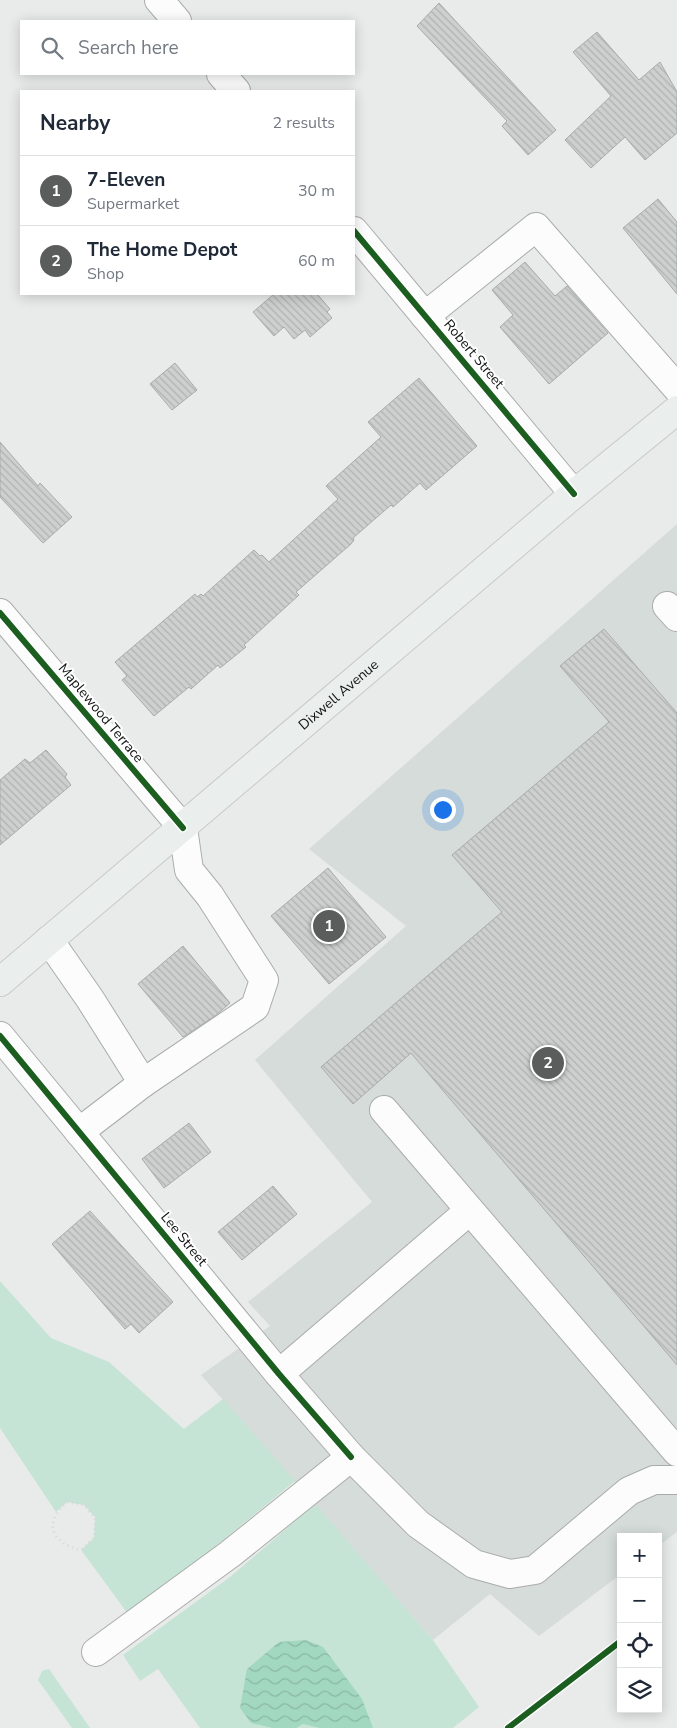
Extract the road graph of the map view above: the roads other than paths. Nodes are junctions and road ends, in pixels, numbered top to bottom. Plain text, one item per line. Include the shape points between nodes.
1 (159, 0) edge
2 (176, 20) edge
3 (222, 75) edge
4 (235, 90) edge
5 (355, 232) edge
6 (425, 316) junction
7 (677, 388) edge
8 (677, 410) edge
9 (574, 494) junction
10 (0, 613) edge
11 (183, 828) junction
12 (49, 940) junction
13 (0, 982) edge
14 (0, 1036) edge
15 (143, 1083) junction
16 (384, 1110) dead end
17 (80, 1132) junction
18 (469, 1211) junction
19 (279, 1374) junction
20 (677, 1452) edge
21 (351, 1457) junction
22 (677, 1480) edge
23 (96, 1652) dead end

1 - 2 street
3 - 4 street
5 - 6 street, Robert Street
6 - 7 street via 536,227
6 - 9 street, Robert Street
8 - 9 main road, Dixwell Avenue
9 - 11 main road, Dixwell Avenue
10 - 11 street, Maplewood Terrace
11 - 12 main road, Dixwell Avenue
11 - 15 street via 189,870 210,896 264,980 255,1007
12 - 13 main road, Dixwell Avenue
12 - 15 street
14 - 17 street, Lee Street
15 - 17 street
16 - 18 street
17 - 19 street, Lee Street
18 - 19 street
18 - 20 street
19 - 21 street, Lee Street
21 - 22 street, Lee Street via 418,1524 474,1564 510,1574 535,1570 629,1491 654,1480
21 - 23 street via 230,1554

